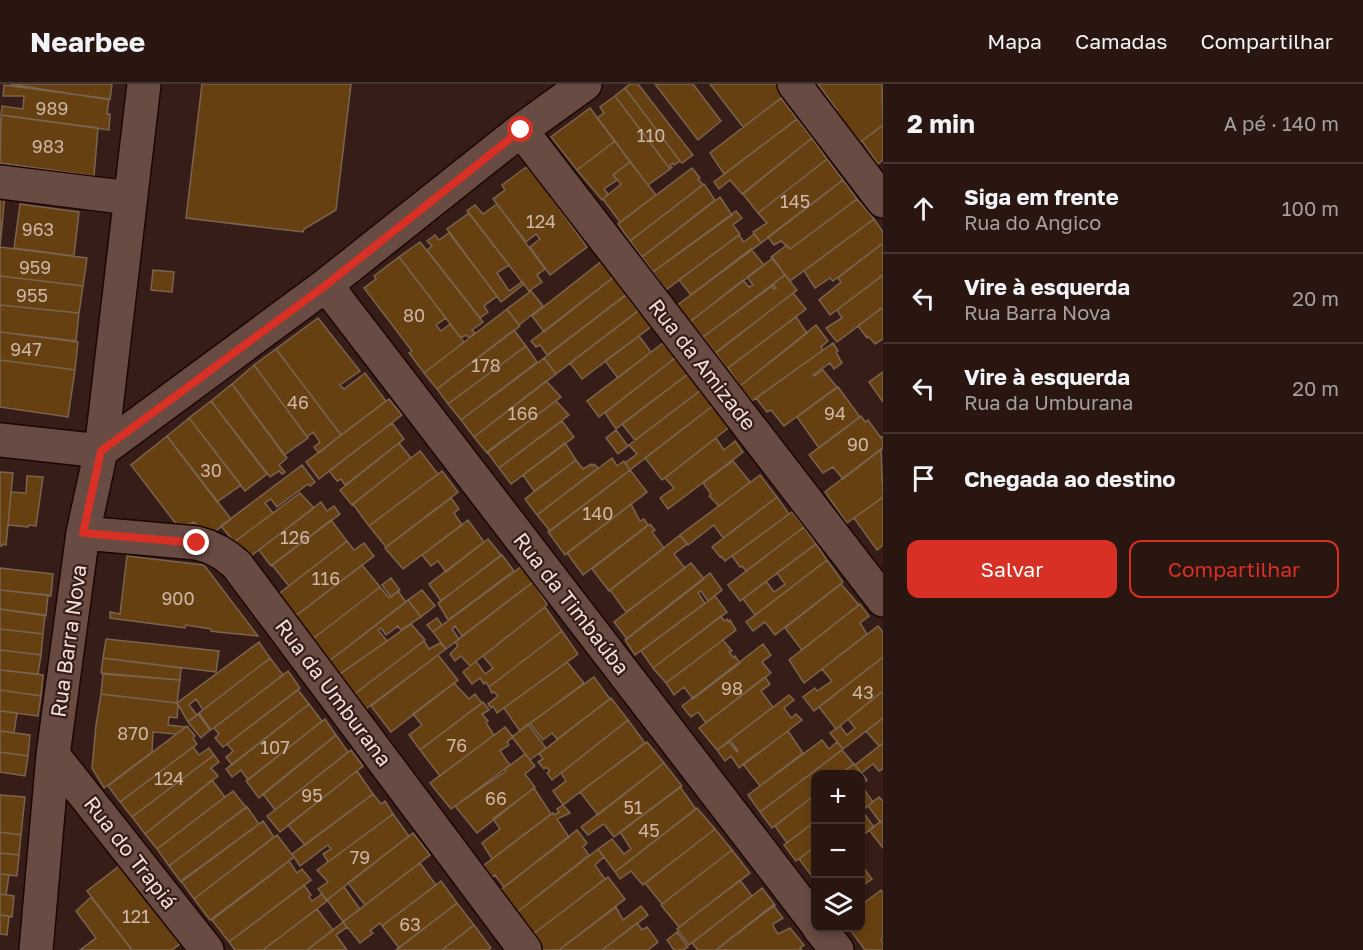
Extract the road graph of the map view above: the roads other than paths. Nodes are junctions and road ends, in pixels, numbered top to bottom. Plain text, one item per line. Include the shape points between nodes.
1 (144, 84) edge
2 (585, 84) edge
3 (794, 84) edge
4 (521, 130) junction
5 (0, 182) edge
6 (130, 198) junction
7 (883, 201) edge
8 (326, 285) junction
9 (0, 440) edge
10 (101, 451) junction
11 (83, 533) junction
12 (883, 600) edge
13 (54, 755) junction
14 (811, 916) edge
15 (823, 932) edge
16 (36, 950) edge
17 (207, 950) edge
18 (525, 950) edge
19 (837, 950) edge

1 - 6 street, Rua Barra Nova
2 - 4 street
3 - 7 street
4 - 8 street
4 - 12 street, Rua da Amizade
5 - 6 street
6 - 10 street, Rua Barra Nova
8 - 10 street
8 - 14 street, Rua da Timbaúba
9 - 10 street
10 - 11 street, Rua Barra Nova
11 - 13 street, Rua Barra Nova
11 - 18 street, Rua da Umburana via 197,543 225,554 237,565
13 - 16 street, Rua Barra Nova
13 - 17 street, Rua do Trapiá
15 - 19 street

